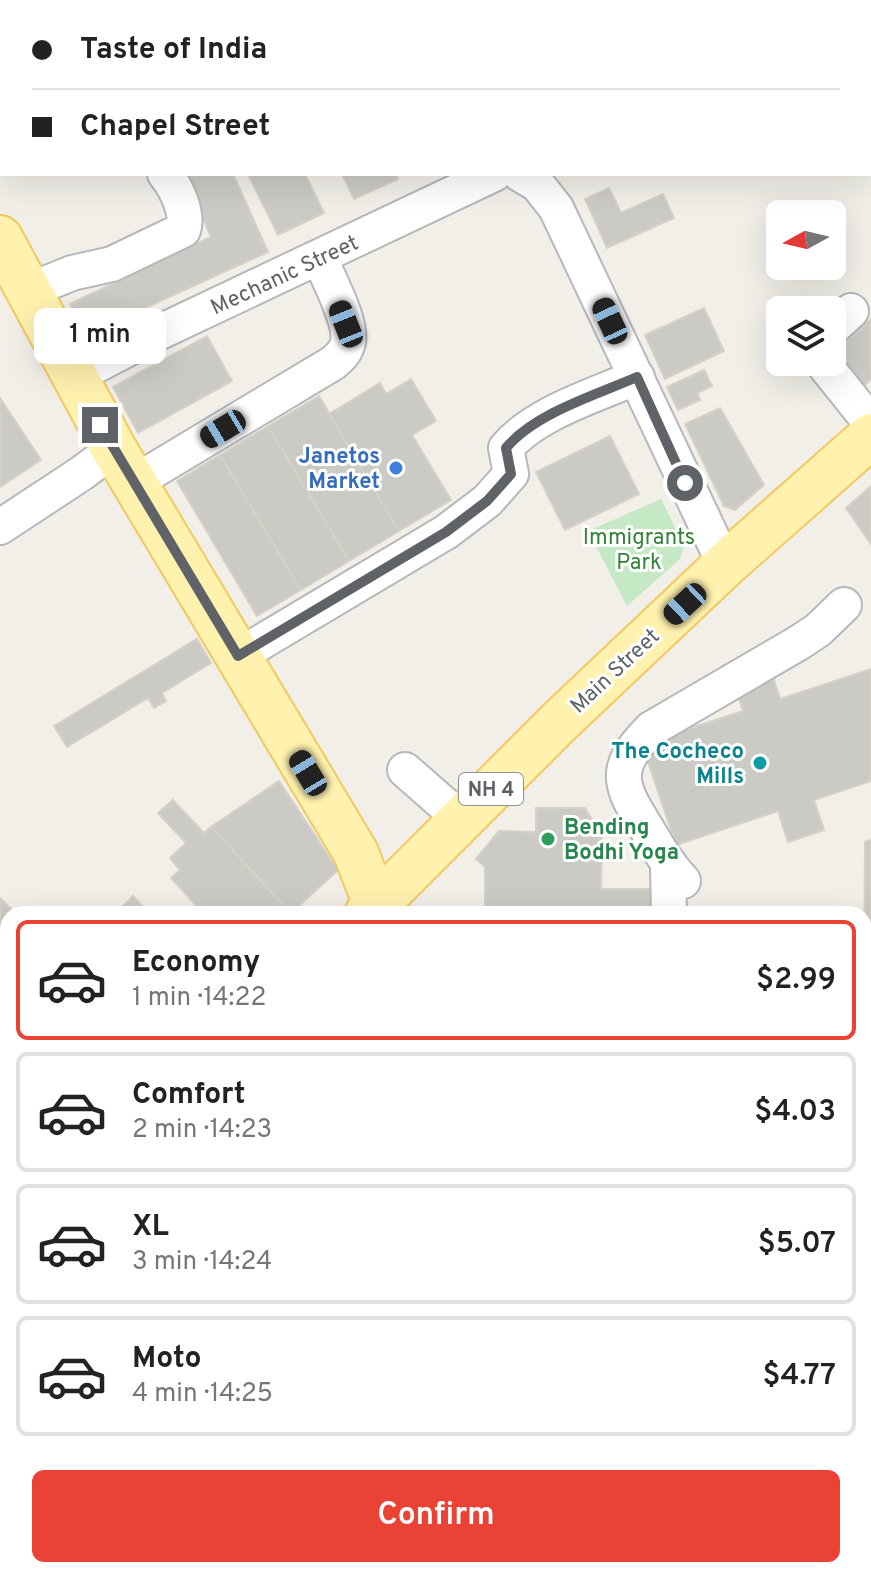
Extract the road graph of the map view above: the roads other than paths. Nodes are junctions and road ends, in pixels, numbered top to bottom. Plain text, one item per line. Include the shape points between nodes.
1 (166, 176) edge
2 (490, 176) edge
3 (527, 176) edge
4 (0, 238) edge
5 (320, 258) junction
6 (28, 291) junction
7 (833, 376) edge
8 (74, 377) junction
9 (637, 377) junction
10 (871, 423) edge
11 (871, 436) edge
12 (123, 466) junction
13 (0, 527) edge
14 (725, 565) junction
15 (844, 605) dead end
16 (238, 656) junction
17 (405, 770) dead end
18 (462, 820) junction
19 (381, 906) edge
20 (388, 906) edge
21 (670, 906) edge

1 - 6 street via 184,215 183,230 112,264
2 - 5 street, Mechanic Street
3 - 9 street via 556,208
4 - 6 main road
5 - 8 street, Mechanic Street
5 - 12 street via 346,324 343,353 333,363
6 - 8 main road
7 - 10 street
8 - 12 main road
9 - 14 street
9 - 16 street via 519,433 506,448 511,474 487,501 446,532
11 - 14 main road, Main Street / NH 4
12 - 13 street via 82,473
12 - 16 main road
14 - 18 main road, Main Street / NH 4
15 - 21 street via 809,636 651,729 633,747 623,784 676,873
16 - 19 main road via 356,853
17 - 18 street
18 - 20 main road, Main Street / NH 4 via 423,858

